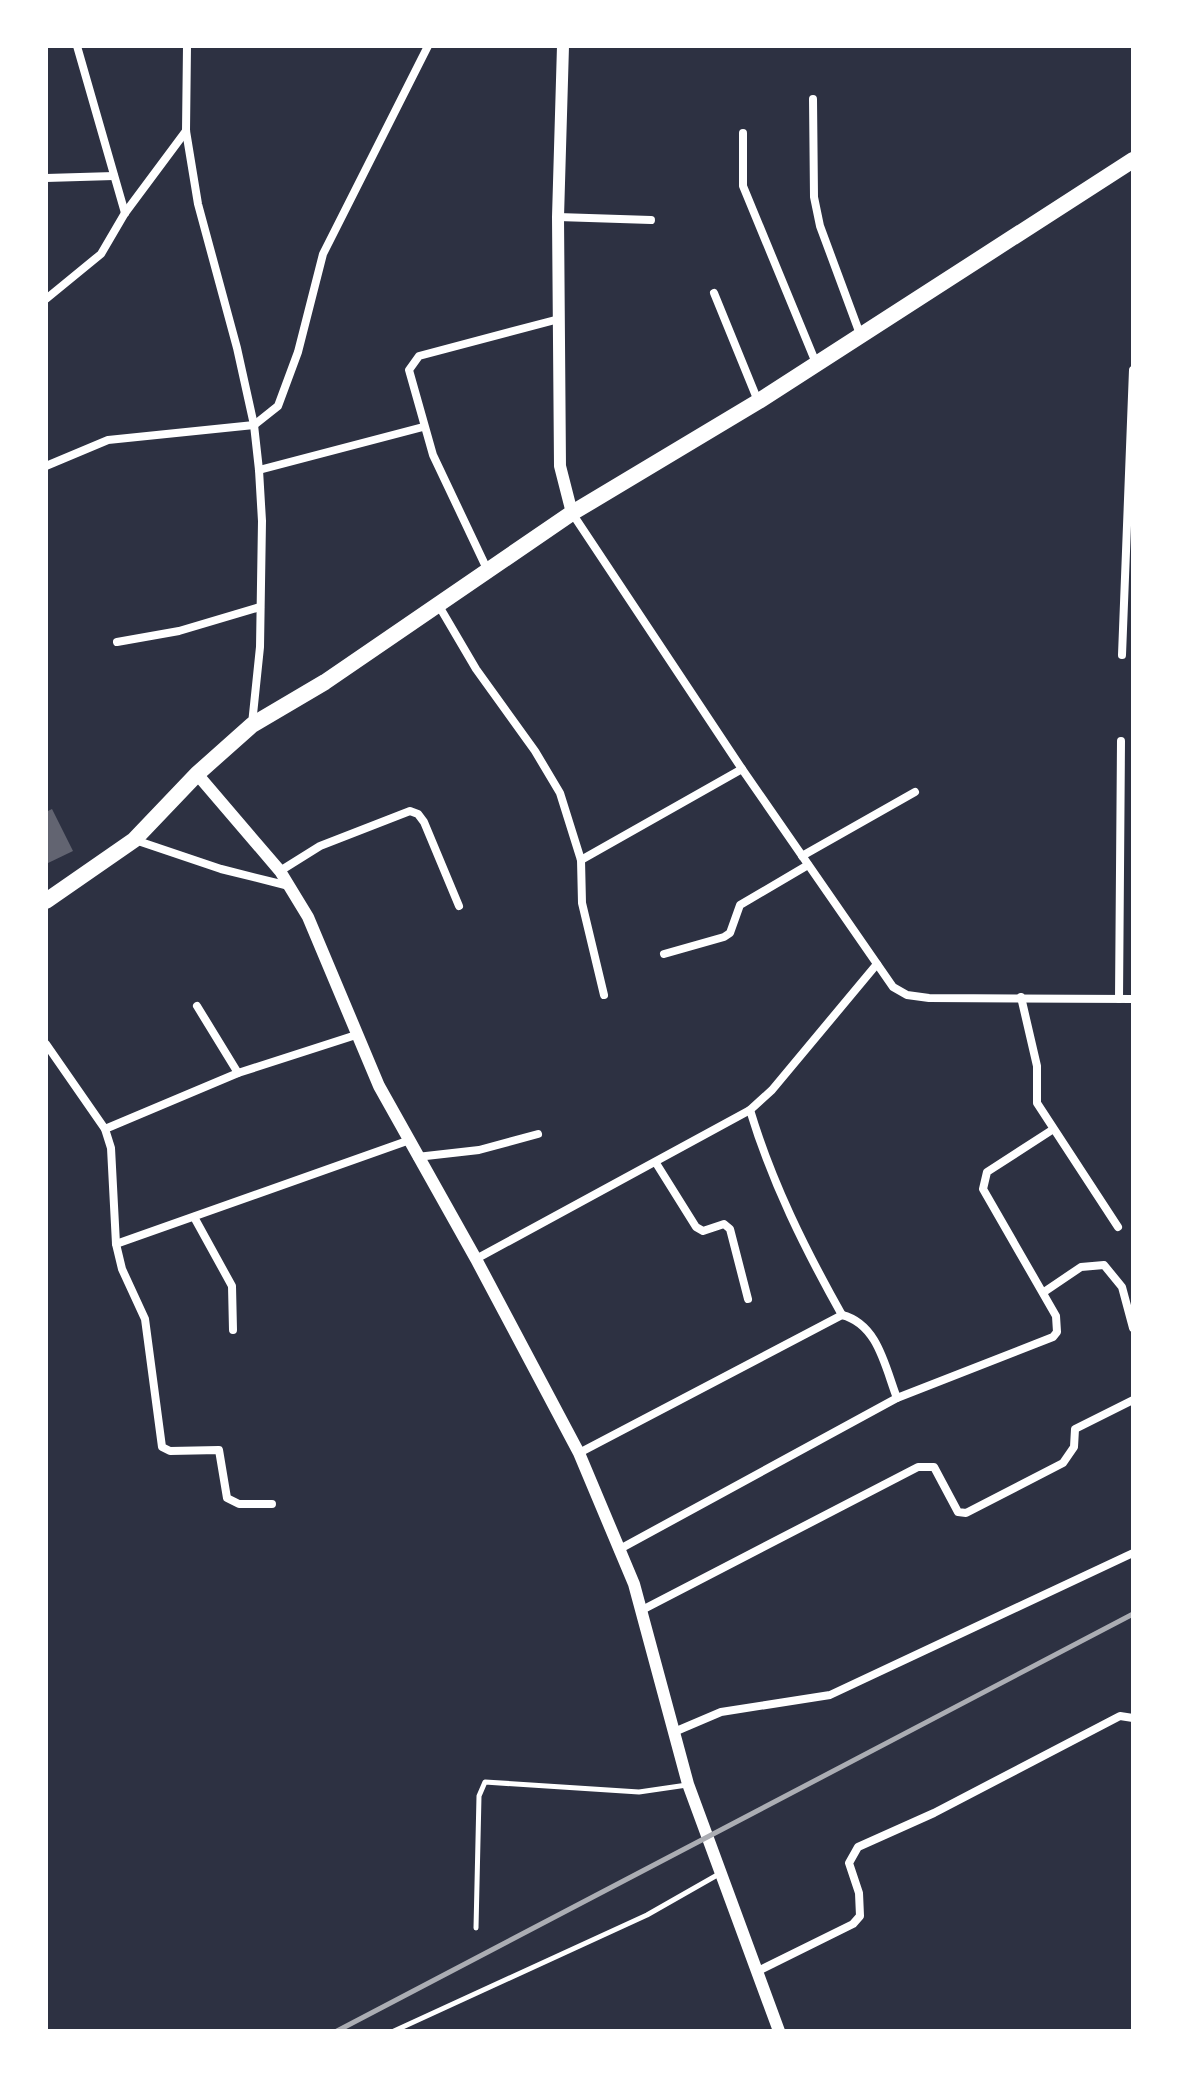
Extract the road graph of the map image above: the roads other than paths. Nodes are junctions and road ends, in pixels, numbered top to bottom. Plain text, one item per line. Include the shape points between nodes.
1 (77, 46) edge
2 (187, 46) edge
3 (428, 46) edge
4 (563, 46) edge
5 (813, 99) dead end
6 (186, 131) junction
7 (743, 133) dead end
8 (1133, 160) edge
9 (114, 176) junction
10 (46, 178) edge
11 (125, 213) junction
12 (558, 217) junction
13 (651, 220) dead end
14 (714, 293) dead end
15 (46, 299) edge
16 (559, 319) junction
17 (860, 334) junction
18 (816, 363) junction
19 (1133, 370) edge
20 (759, 401) junction
21 (254, 425) junction
22 (423, 427) junction
23 (46, 466) edge
24 (259, 470) junction
25 (572, 513) junction
26 (487, 569) junction
27 (439, 606) junction
28 (260, 607) junction
29 (117, 642) dead end
30 (1122, 655) dead end
31 (252, 725) junction
32 (1121, 741) dead end
33 (742, 769) junction
34 (197, 774) junction
35 (915, 792) dead end
36 (134, 840) junction
37 (802, 856) junction
38 (581, 860) junction
39 (808, 865) junction
40 (280, 871) junction
41 (289, 886) junction
42 (46, 901) edge
43 (459, 906) dead end
44 (664, 954) dead end
45 (877, 964) junction
46 (604, 995) dead end
47 (1021, 997) junction
48 (1119, 999) junction
49 (1133, 999) edge
50 (197, 1006) dead end
51 (356, 1035) junction
52 (46, 1044) edge
53 (238, 1073) junction
54 (750, 1110) junction
55 (105, 1129) junction
56 (1052, 1130) junction
57 (538, 1134) dead end
58 (407, 1141) junction
59 (417, 1157) junction
60 (656, 1163) junction
61 (194, 1217) junction
62 (1118, 1227) dead end
63 (116, 1244) junction
64 (476, 1259) junction
65 (1044, 1292) junction
66 (748, 1299) dead end
67 (1130, 1308) edge
68 (842, 1315) junction
69 (1133, 1328) edge
70 (233, 1330) dead end
71 (897, 1398) junction
72 (1133, 1400) edge
73 (579, 1453) junction
74 (272, 1504) dead end
75 (617, 1550) junction
76 (1133, 1553) edge
77 (642, 1610) junction
78 (1133, 1718) edge
79 (674, 1732) junction
80 (688, 1784) junction
81 (720, 1874) junction
82 (476, 1928) dead end
83 (758, 1971) junction
84 (394, 2031) edge
85 (779, 2031) edge

1 - 9 street
2 - 6 street
3 - 21 street via 323,254 288,386 278,406
4 - 12 street
5 - 17 street via 814,197
6 - 11 street
6 - 21 street via 198,204
7 - 18 street via 743,186 749,206
8 - 17 highway
9 - 10 street
9 - 11 street
11 - 15 street via 101,254
12 - 13 street
12 - 16 street
14 - 20 street
16 - 22 street via 419,356 409,370
16 - 25 street via 560,466
17 - 18 highway
18 - 20 highway
19 - 30 street
20 - 25 highway
21 - 23 street via 108,440
21 - 24 street
22 - 24 street
22 - 26 street
24 - 28 street
25 - 26 highway
25 - 33 street
26 - 27 highway
27 - 31 highway
27 - 38 street via 560,793
28 - 29 street via 179,631
28 - 31 street
31 - 34 highway
32 - 48 street
33 - 37 street
33 - 38 street
34 - 36 highway
34 - 40 street
35 - 37 street
36 - 41 street
36 - 42 highway
37 - 39 street
38 - 46 street via 584,916
39 - 44 street via 740,905 724,937
39 - 45 street
40 - 41 street
40 - 43 street via 320,846 410,811 424,822
41 - 51 street via 331,967
45 - 47 street via 893,987 907,995
45 - 54 street
47 - 48 street
47 - 56 street via 1037,1066 1036,1097
48 - 49 street
50 - 53 street
51 - 53 street
51 - 58 street
52 - 55 street
53 - 55 street
54 - 60 street
54 - 68 street via 796,1230
55 - 63 street via 114,1169
56 - 62 street
56 - 65 street via 987,1172 983,1180 983,1189
57 - 59 street
58 - 59 street
58 - 61 street
59 - 64 street
60 - 64 street
60 - 66 street via 696,1227 703,1231 724,1224 730,1229
61 - 63 street
61 - 70 street via 232,1286
63 - 74 street via 145,1319 162,1447 219,1450 227,1498 239,1504
64 - 73 street
65 - 67 street via 1081,1267 1104,1265 1122,1287
65 - 71 street via 1058,1325 1053,1337
67 - 69 street
68 - 71 street via 865,1325
68 - 73 street
71 - 75 street
72 - 77 street via 1075,1429 1074,1447 1063,1463 966,1513 953,1506 934,1467 918,1467
73 - 75 street
75 - 77 street
76 - 79 street via 830,1695 721,1712
77 - 79 street
78 - 83 street via 1120,1716 858,1847 849,1863 860,1916
79 - 80 street
80 - 81 street
80 - 82 lane via 639,1792 485,1782 479,1796
81 - 83 street
81 - 84 lane via 647,1915
83 - 85 street

